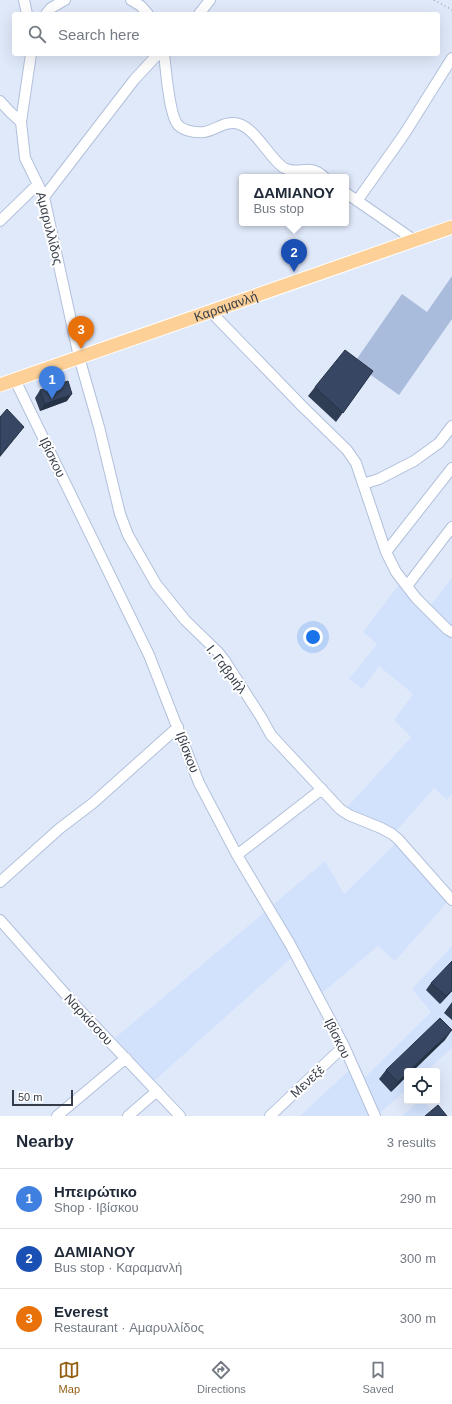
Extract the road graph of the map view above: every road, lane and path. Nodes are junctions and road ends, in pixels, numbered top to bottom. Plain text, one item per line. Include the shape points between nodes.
1 (24, 0) edge
2 (65, 0) edge
3 (131, 0) edge
4 (210, 0) edge
5 (434, 0) edge
6 (142, 3) edge
7 (452, 10) edge
8 (27, 12) edge
9 (48, 12) edge
10 (147, 12) edge
11 (201, 12) edge
12 (31, 56) edge
13 (156, 56) edge
14 (164, 56) edge
15 (452, 58) edge
16 (0, 101) edge
17 (22, 122) junction
18 (318, 174) edge
19 (38, 184) junction
20 (349, 195) edge
21 (44, 196) junction
22 (357, 201) junction
23 (0, 221) edge
24 (452, 227) edge
25 (414, 240) junction
26 (210, 311) junction
27 (79, 357) junction
28 (15, 380) junction
29 (0, 385) edge
30 (452, 426) edge
31 (452, 468) edge
32 (363, 484) junction
33 (452, 527) edge
34 (386, 552) junction
35 (407, 586) junction
36 (452, 632) edge
37 (178, 727) junction
38 (322, 789) junction
39 (237, 855) junction
40 (0, 882) edge
41 (452, 900) edge
42 (0, 920) edge
43 (344, 1046) junction
44 (126, 1058) junction
45 (157, 1091) junction
46 (57, 1116) edge
47 (128, 1116) edge
48 (180, 1116) edge
49 (270, 1116) edge
50 (375, 1116) edge

1 - 8 street
2 - 9 street
3 - 6 street
4 - 11 street
5 - 7 path
6 - 10 street
12 - 17 street, Αμαρυλλίδος
13 - 21 street via 134,80
14 - 18 street via 174,118 182,128 204,132 222,124 238,124 245,127 285,168 293,171 310,170
15 - 22 street via 406,134
16 - 17 street
17 - 19 street, Αμαρυλλίδος via 25,158
19 - 21 street, Αμαρυλλίδος
19 - 23 street
20 - 22 street
21 - 27 street, Αμαρυλλίδος
22 - 25 street
24 - 25 main road, Καραμανλή
25 - 26 main road, Καραμανλή
26 - 27 main road, Καραμανλή
26 - 32 street via 347,450 356,463
27 - 28 main road, Καραμανλή
27 - 38 street, Ι. Γαβριήλ via 120,514 145,565 156,584 185,620 226,661 271,735
28 - 29 main road, Καραμανλή
28 - 37 street, Ιβίσκου via 149,655
30 - 32 street via 439,443 414,461 379,479
31 - 34 street
32 - 34 street
33 - 35 street
34 - 35 street via 396,572
35 - 36 street via 429,612
37 - 39 street, Ιβίσκου via 200,783
37 - 40 street
38 - 39 street
38 - 41 street, Ι. Γαβριήλ via 340,809 381,828 398,840
39 - 43 street, Ιβίσκου via 290,944
42 - 44 street, Ναρκίσσου
43 - 49 street, Μενεξέ
43 - 50 street, Ιβίσκου
44 - 45 street, Ναρκίσσου
44 - 46 street
45 - 47 street
45 - 48 street, Ναρκίσσου

